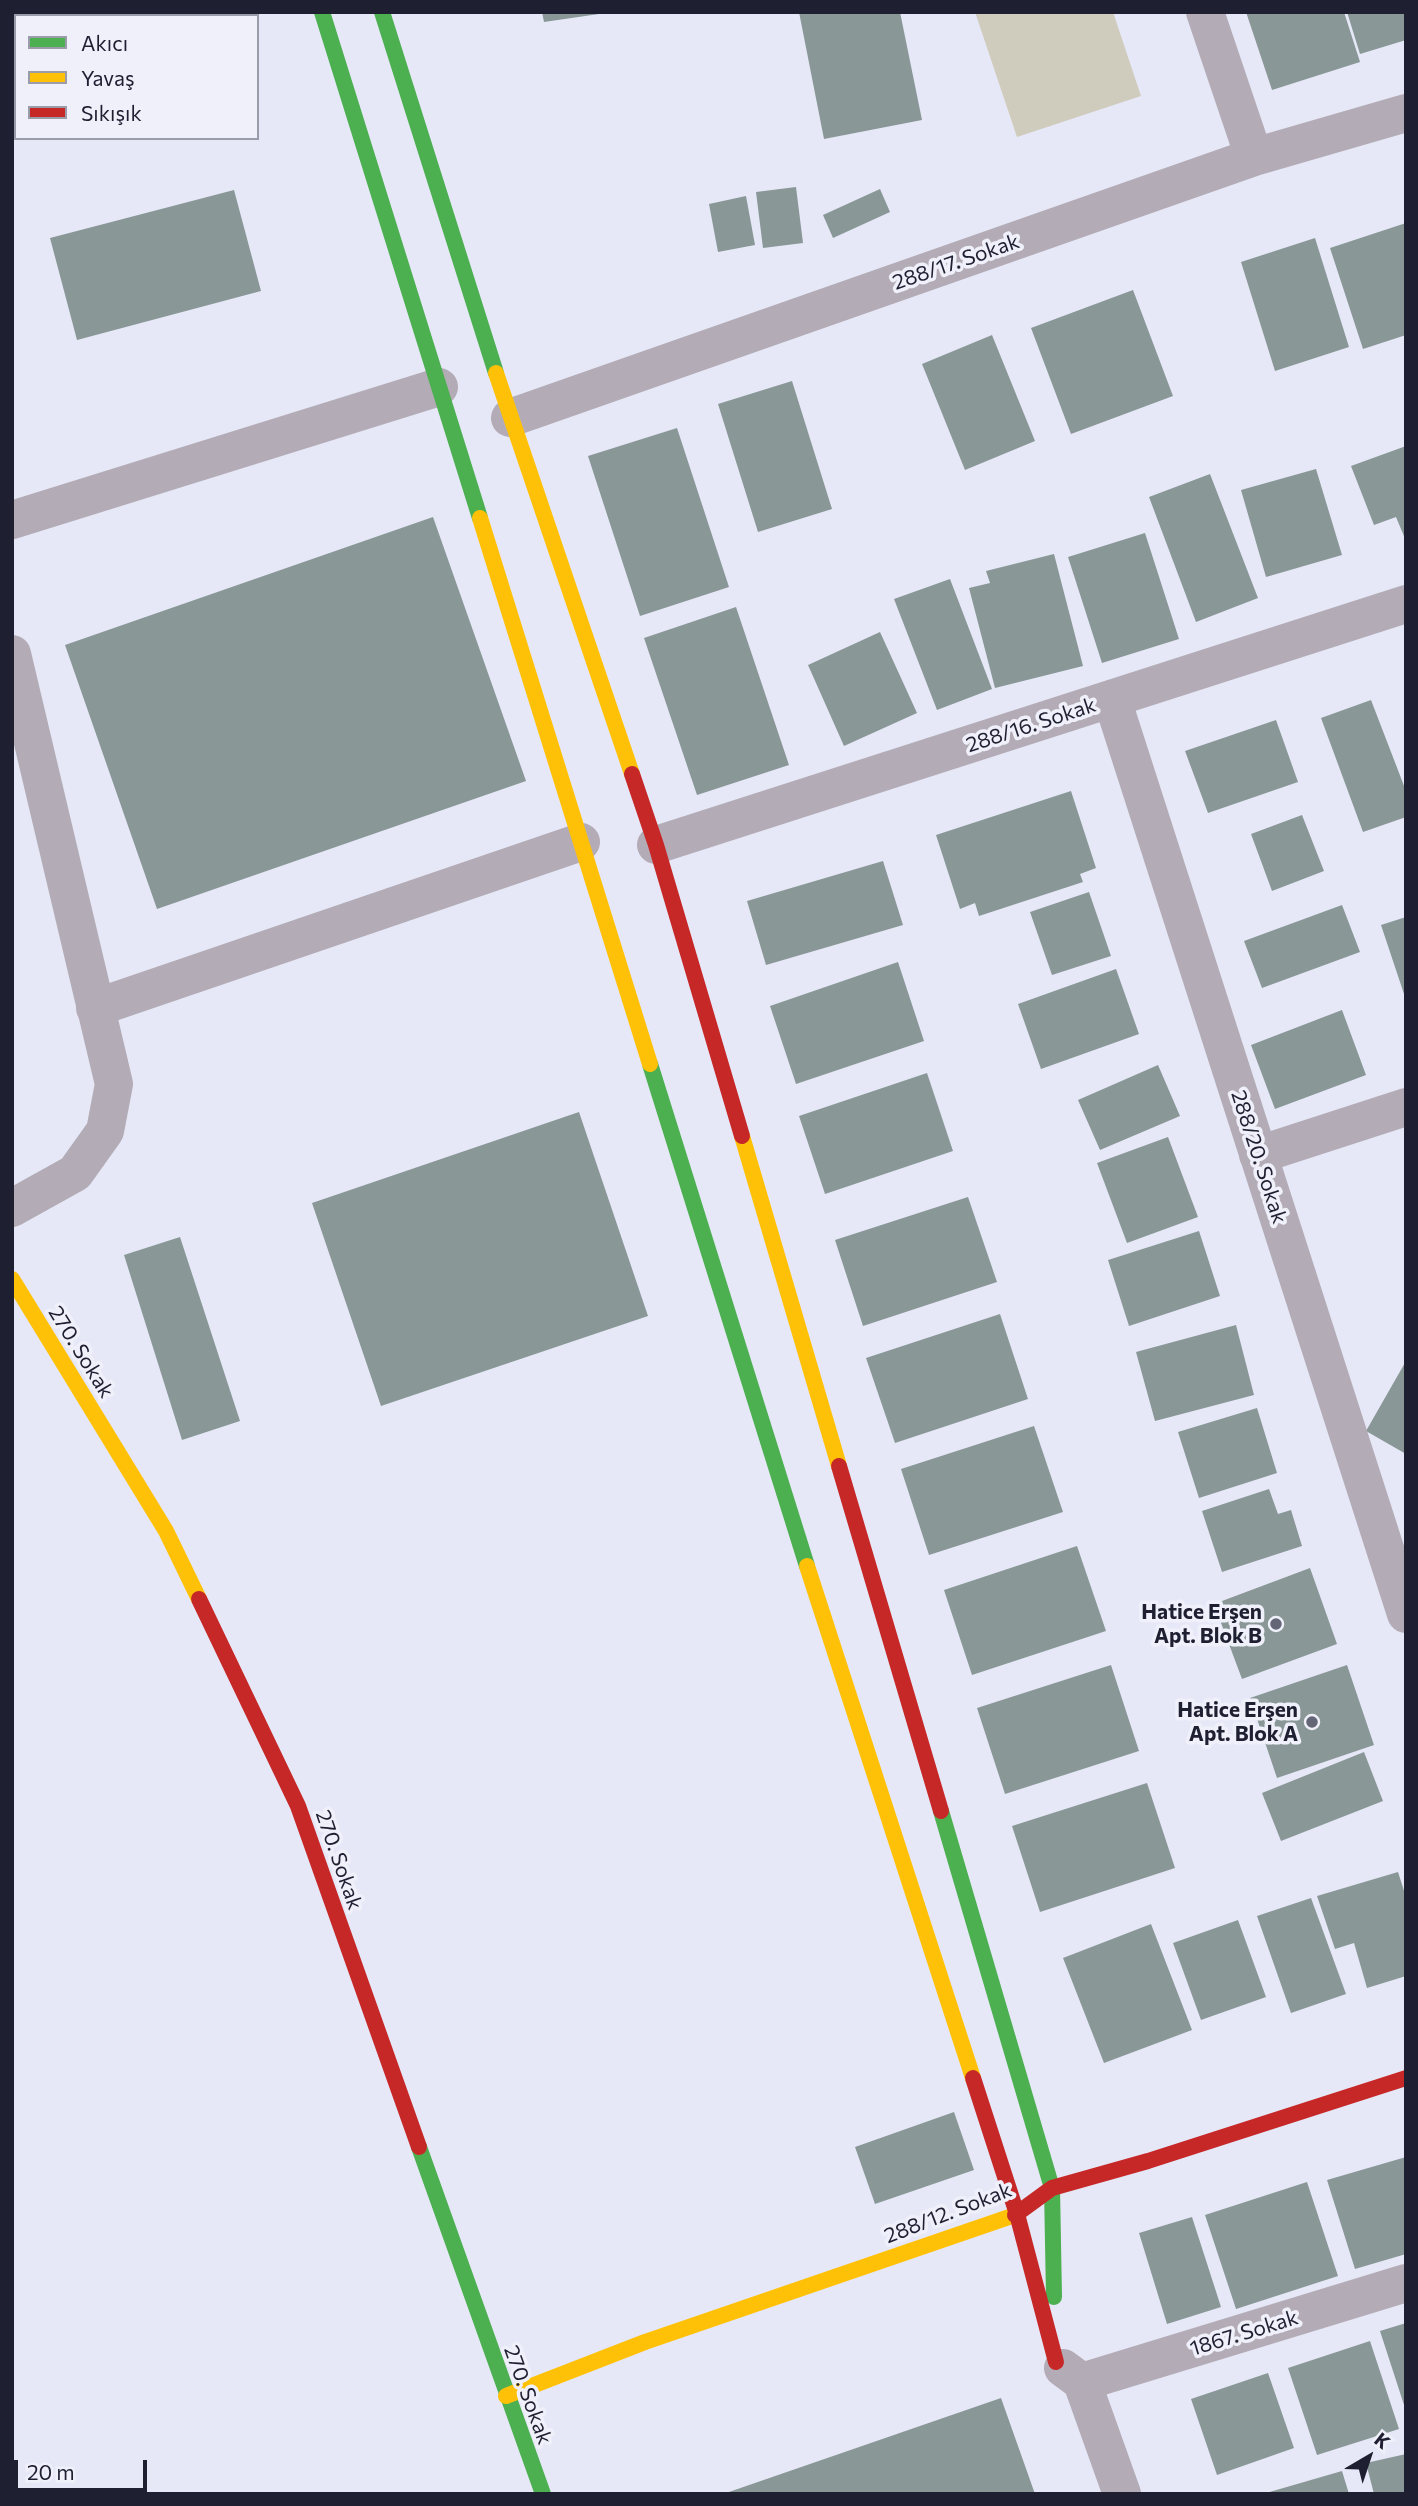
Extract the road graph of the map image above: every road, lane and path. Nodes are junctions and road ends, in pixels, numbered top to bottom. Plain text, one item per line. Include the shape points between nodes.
1 (322, 12) edge
2 (382, 12) edge
3 (1205, 12) edge
4 (1406, 113) edge
5 (1254, 157) junction
6 (439, 387) junction
7 (510, 418) junction
8 (12, 520) edge
9 (1406, 604) edge
10 (12, 654) edge
11 (1112, 699) junction
12 (581, 842) junction
13 (656, 845) junction
14 (95, 1007) junction
15 (1406, 1107) edge
16 (1258, 1155) junction
17 (12, 1208) edge
18 (12, 1279) edge
19 (1398, 1563) edge
20 (1406, 1615) edge
21 (1406, 2078) edge
22 (1052, 2188) junction
23 (1017, 2214) junction
24 (1406, 2283) edge
25 (1069, 2372) junction
26 (506, 2396) junction
27 (543, 2494) edge
28 (1122, 2494) edge

1 - 6 street
2 - 7 street
3 - 5 street
4 - 5 street, 288/17. Sokak
5 - 7 street, 288/17. Sokak
6 - 8 street
6 - 12 street
7 - 13 street
9 - 11 street, 288/16. Sokak
10 - 14 street
11 - 13 street, 288/16. Sokak
11 - 16 street, 288/20. Sokak
12 - 14 street
12 - 23 street via 806,1564
13 - 22 street
14 - 17 street via 114,1084 105,1131 75,1173
15 - 16 street
16 - 19 street, 288/20. Sokak
18 - 26 street, 270. Sokak via 166,1531 298,1806
19 - 20 street, 288/20. Sokak
21 - 22 street, 288/12. Sokak
22 - 23 street, 288/12. Sokak
22 - 25 street
23 - 25 street
23 - 26 street, 288/12. Sokak via 658,2338
24 - 25 street, 1867. Sokak
25 - 28 street
26 - 27 street, 270. Sokak

